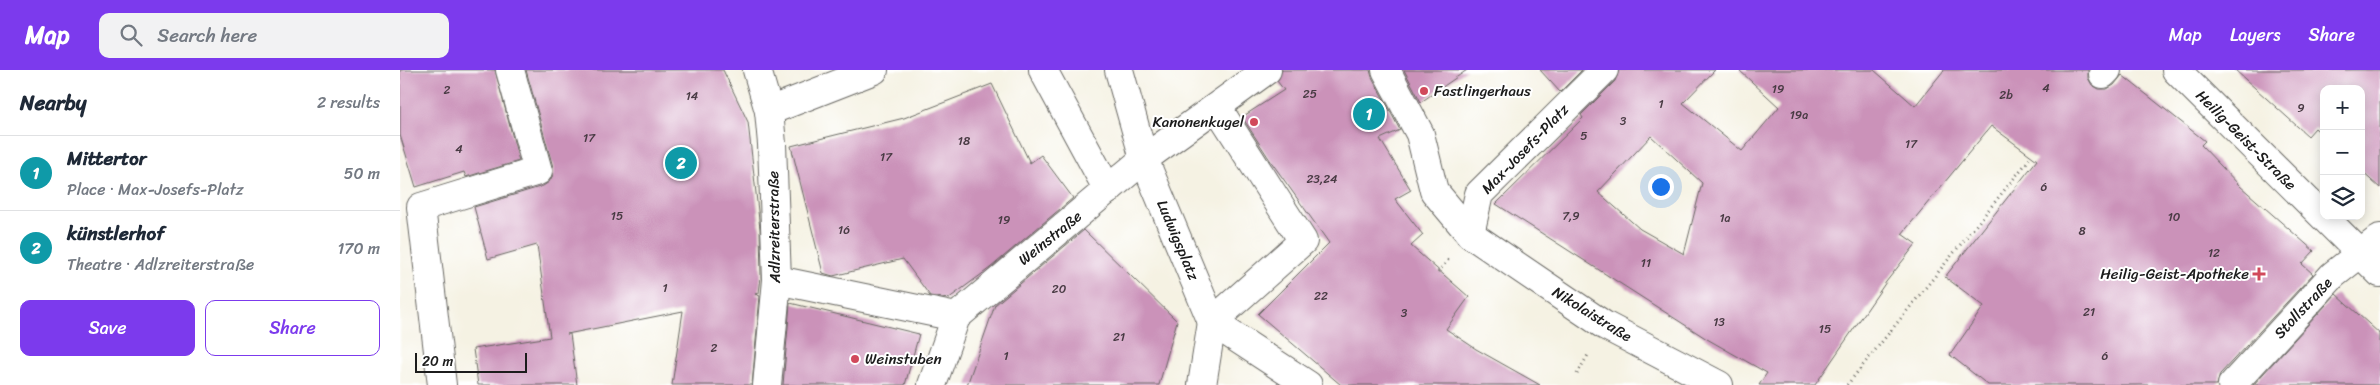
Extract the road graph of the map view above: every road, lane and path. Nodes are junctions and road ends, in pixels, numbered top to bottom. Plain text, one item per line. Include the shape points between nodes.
1 (510, 70) edge
2 (757, 70) edge
3 (874, 70) edge
4 (1043, 70) edge
5 (1119, 70) edge
6 (1267, 70) edge
7 (1386, 70) edge
8 (1604, 70) edge
9 (2176, 70) edge
10 (1217, 106) junction
11 (769, 111) junction
12 (2032, 156) dead end
13 (1144, 159) junction
14 (1108, 190) junction
15 (1470, 234) junction
16 (2369, 246) edge
17 (2380, 273) edge
18 (777, 280) junction
19 (956, 317) junction
20 (1212, 322) junction
21 (442, 385) edge
22 (767, 385) edge
23 (932, 385) edge
24 (1202, 385) edge
25 (1308, 385) edge
26 (1719, 385) edge
27 (1847, 385) edge
28 (2232, 385) edge

1 - 21 street via 538,171 421,208
2 - 11 street, Adlzreiterstraße
3 - 11 street
4 - 14 street
5 - 13 street, Ludwigsplatz
6 - 10 street
7 - 15 street via 1420,134 1434,191
8 - 15 street, Max-Josefs-Platz via 1479,194
9 - 16 street, Heilig-Geist-Straße
10 - 13 street
10 - 20 street via 1303,241
11 - 18 street, Adlzreiterstraße
12 - 27 path
13 - 14 street, Weinstraße
13 - 20 street, Ludwigsplatz
14 - 19 street, Weinstraße
15 - 26 street, Nikolaistraße via 1604,324
16 - 17 street, Heilig-Geist-Straße
16 - 28 street, Stollstraße via 2333,275
18 - 19 street
18 - 22 street, Adlzreiterstraße
19 - 23 street
20 - 24 street
20 - 25 street

